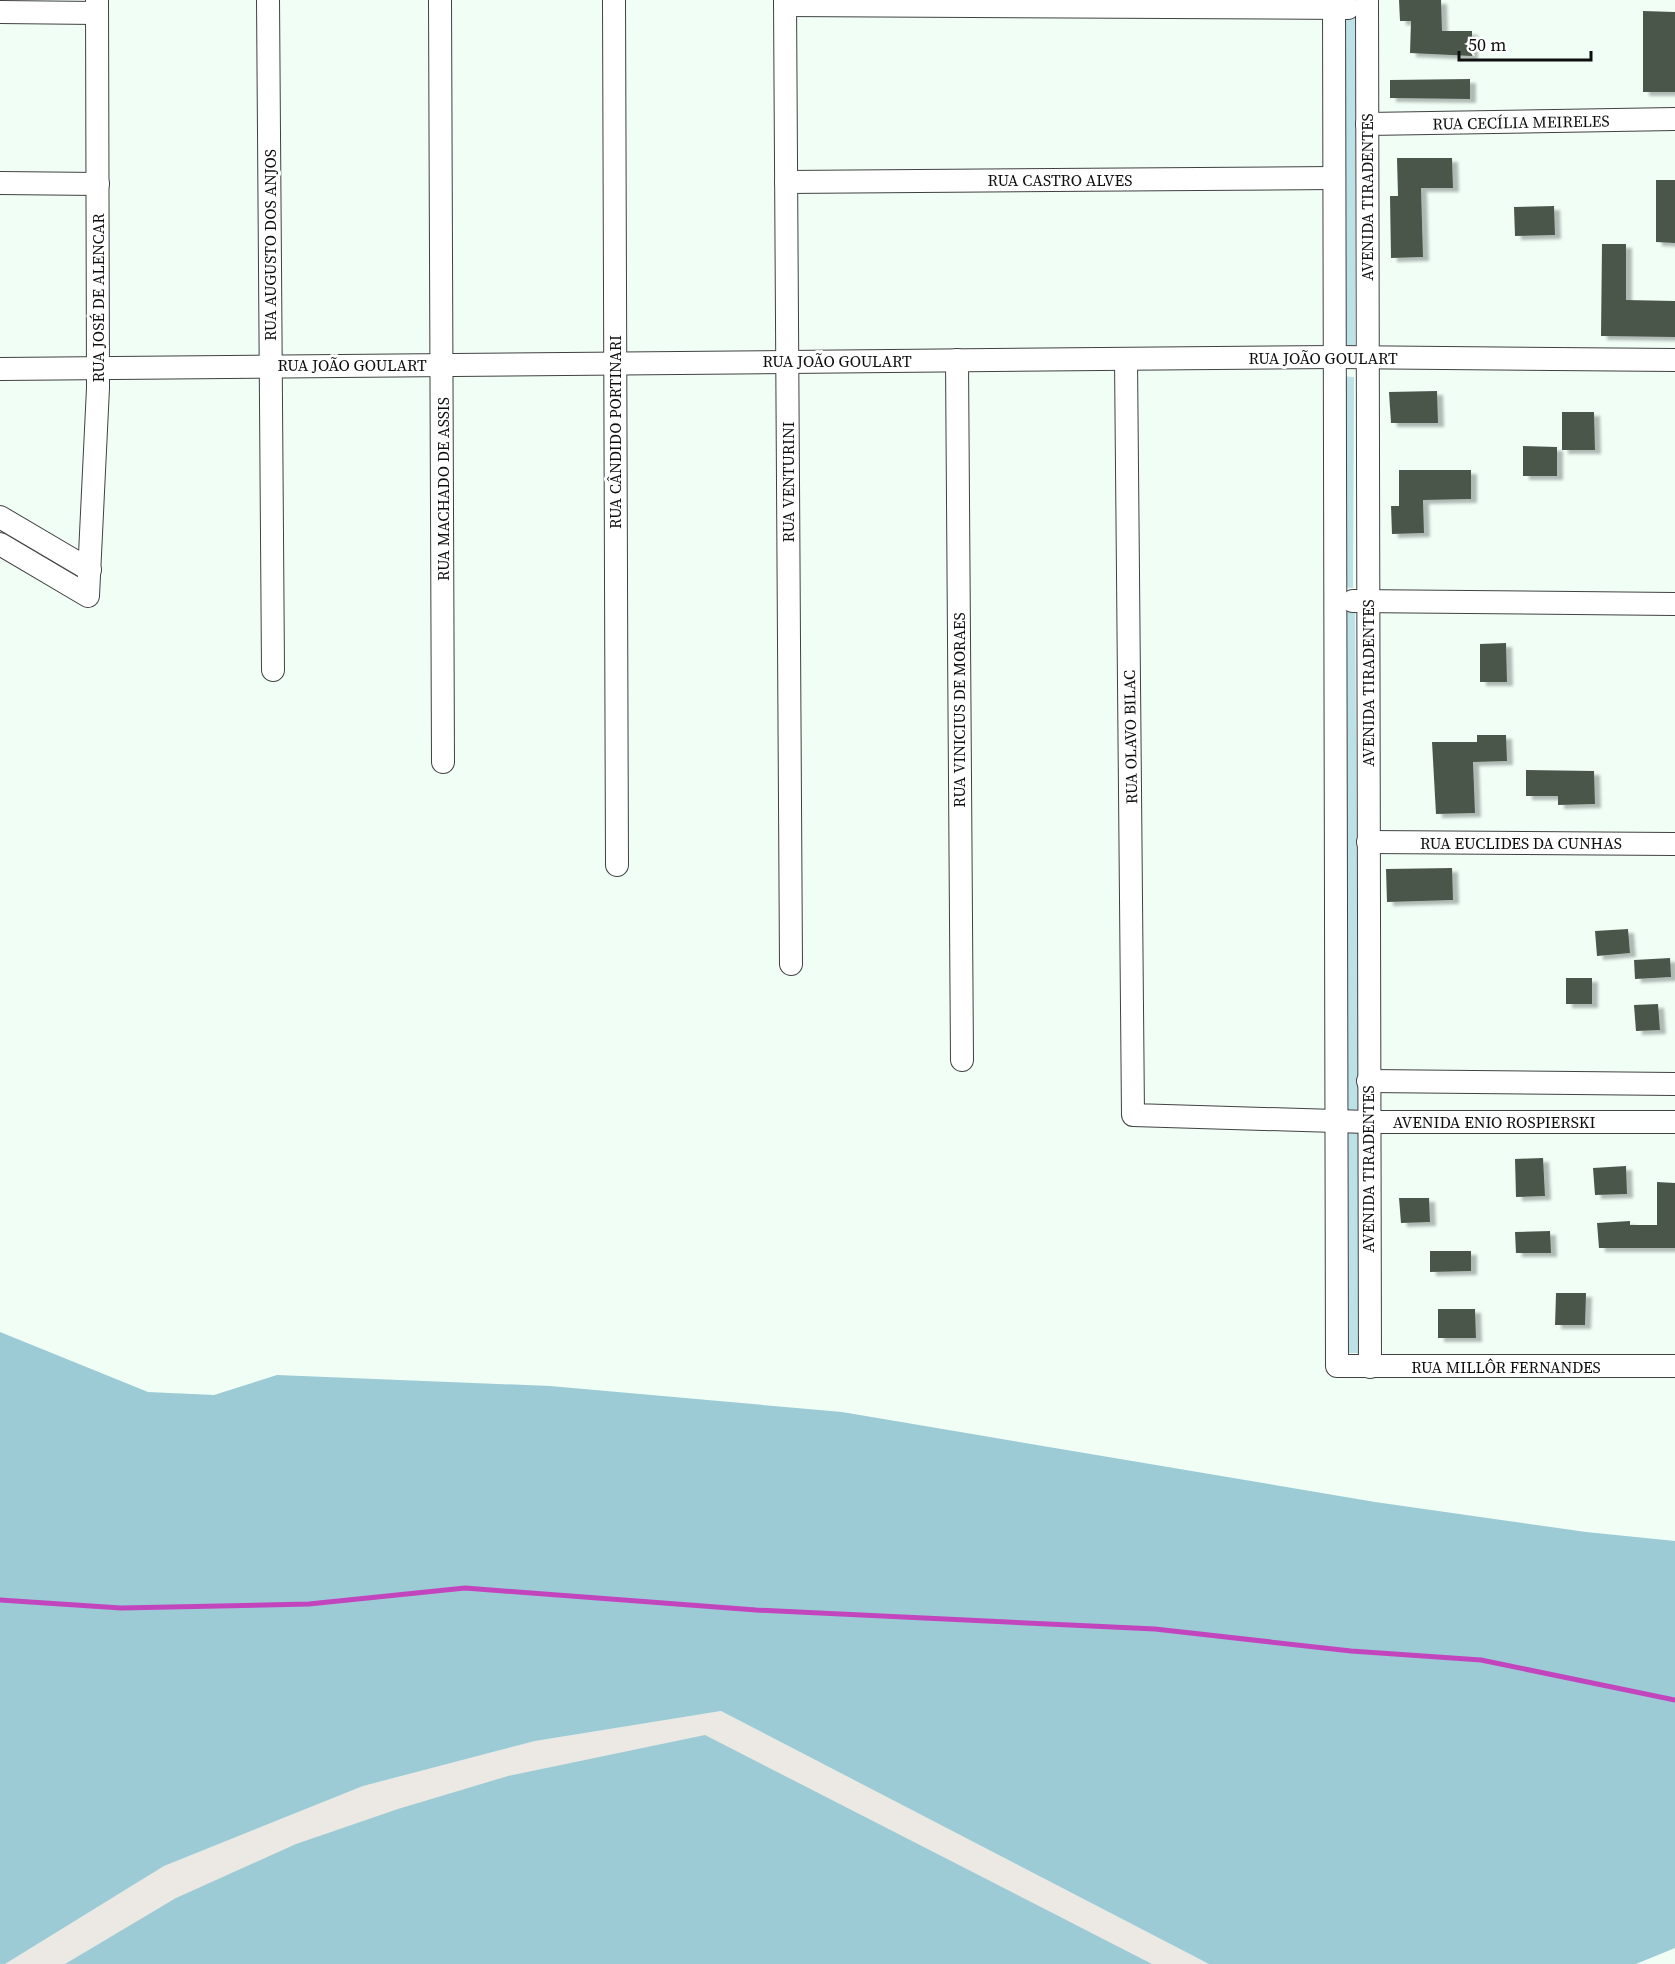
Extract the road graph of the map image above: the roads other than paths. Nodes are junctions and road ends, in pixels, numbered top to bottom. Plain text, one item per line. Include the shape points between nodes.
1 (268, 0) edge
2 (440, 0) edge
3 (614, 0) edge
4 (785, 2) edge
5 (1334, 4) edge
6 (1367, 4) edge
7 (97, 7) edge
8 (0, 12) edge
9 (1675, 119) edge
10 (1367, 124) junction
11 (1334, 178) junction
12 (786, 182) junction
13 (0, 183) edge
14 (98, 184) junction
15 (1335, 357) junction
16 (1367, 358) junction
17 (1126, 359) junction
18 (957, 360) junction
19 (1675, 360) edge
20 (787, 362) junction
21 (615, 363) junction
22 (443, 364) junction
23 (270, 366) junction
24 (98, 367) junction
25 (0, 369) edge
26 (0, 517) edge
27 (0, 544) edge
28 (90, 570) junction
29 (1335, 600) junction
30 (1367, 602) junction
31 (1675, 604) edge
32 (273, 670) dead end
33 (443, 762) dead end
34 (1368, 842) junction
35 (1675, 844) edge
36 (617, 865) dead end
37 (791, 964) dead end
38 (962, 1060) dead end
39 (1368, 1081) junction
40 (1675, 1083) edge
41 (1133, 1115) joint
42 (1337, 1121) junction
43 (1368, 1122) junction
44 (1675, 1122) edge
45 (1337, 1366) joint
46 (1675, 1366) edge
47 (1370, 1367) junction

1 - 23 street, RUA AUGUSTO DOS ANJOS
2 - 22 street, RUA MACHADO DE ASSIS
3 - 21 street, RUA CÂNDIDO PORTINARI
4 - 5 street
4 - 12 street, RUA VENTURINI
5 - 6 street
5 - 11 street, AVENIDA TIRADENTES
6 - 10 street, AVENIDA TIRADENTES
7 - 8 street
7 - 14 street, RUA JOSÉ DE ALENCAR
9 - 10 street, RUA CECÍLIA MEIRELES
10 - 16 street, AVENIDA TIRADENTES
11 - 12 street, RUA CASTRO ALVES
11 - 15 street, AVENIDA TIRADENTES
12 - 20 street, RUA VENTURINI
13 - 14 street
14 - 24 street, RUA JOSÉ DE ALENCAR
15 - 16 street, RUA JOÃO GOULART
15 - 17 street, RUA JOÃO GOULART
15 - 29 street, AVENIDA TIRADENTES
16 - 19 street, RUA JOÃO GOULART
16 - 30 street, AVENIDA TIRADENTES
17 - 18 street, RUA JOÃO GOULART
17 - 41 street, RUA OLAVO BILAC
18 - 20 street, RUA JOÃO GOULART
18 - 38 street, RUA VINICIUS DE MORAES
20 - 21 street, RUA JOÃO GOULART
20 - 37 street, RUA VENTURINI
21 - 22 street, RUA JOÃO GOULART
21 - 36 street, RUA CÂNDIDO PORTINARI
22 - 23 street, RUA JOÃO GOULART
22 - 33 street, RUA MACHADO DE ASSIS
23 - 24 street, RUA JOÃO GOULART
23 - 32 street, RUA AUGUSTO DOS ANJOS
24 - 25 street, RUA JOÃO GOULART
24 - 28 street, RUA JOSÉ DE ALENCAR
26 - 28 street
27 - 28 street, RUA JOSÉ DE ALENCAR via 88,596
29 - 30 street
29 - 42 street, AVENIDA TIRADENTES
30 - 31 street
30 - 34 street, AVENIDA TIRADENTES
34 - 35 street, RUA EUCLIDES DA CUNHAS
34 - 39 street, AVENIDA TIRADENTES
39 - 40 street
39 - 43 street, AVENIDA TIRADENTES
41 - 42 street, AVENIDA ENIO ROSPIERSKI
42 - 43 street, AVENIDA ENIO ROSPIERSKI
42 - 45 street, AVENIDA TIRADENTES
43 - 44 street, AVENIDA ENIO ROSPIERSKI
43 - 47 street, AVENIDA TIRADENTES
45 - 47 street, RUA MILLÔR FERNANDES
46 - 47 street, RUA MILLÔR FERNANDES

